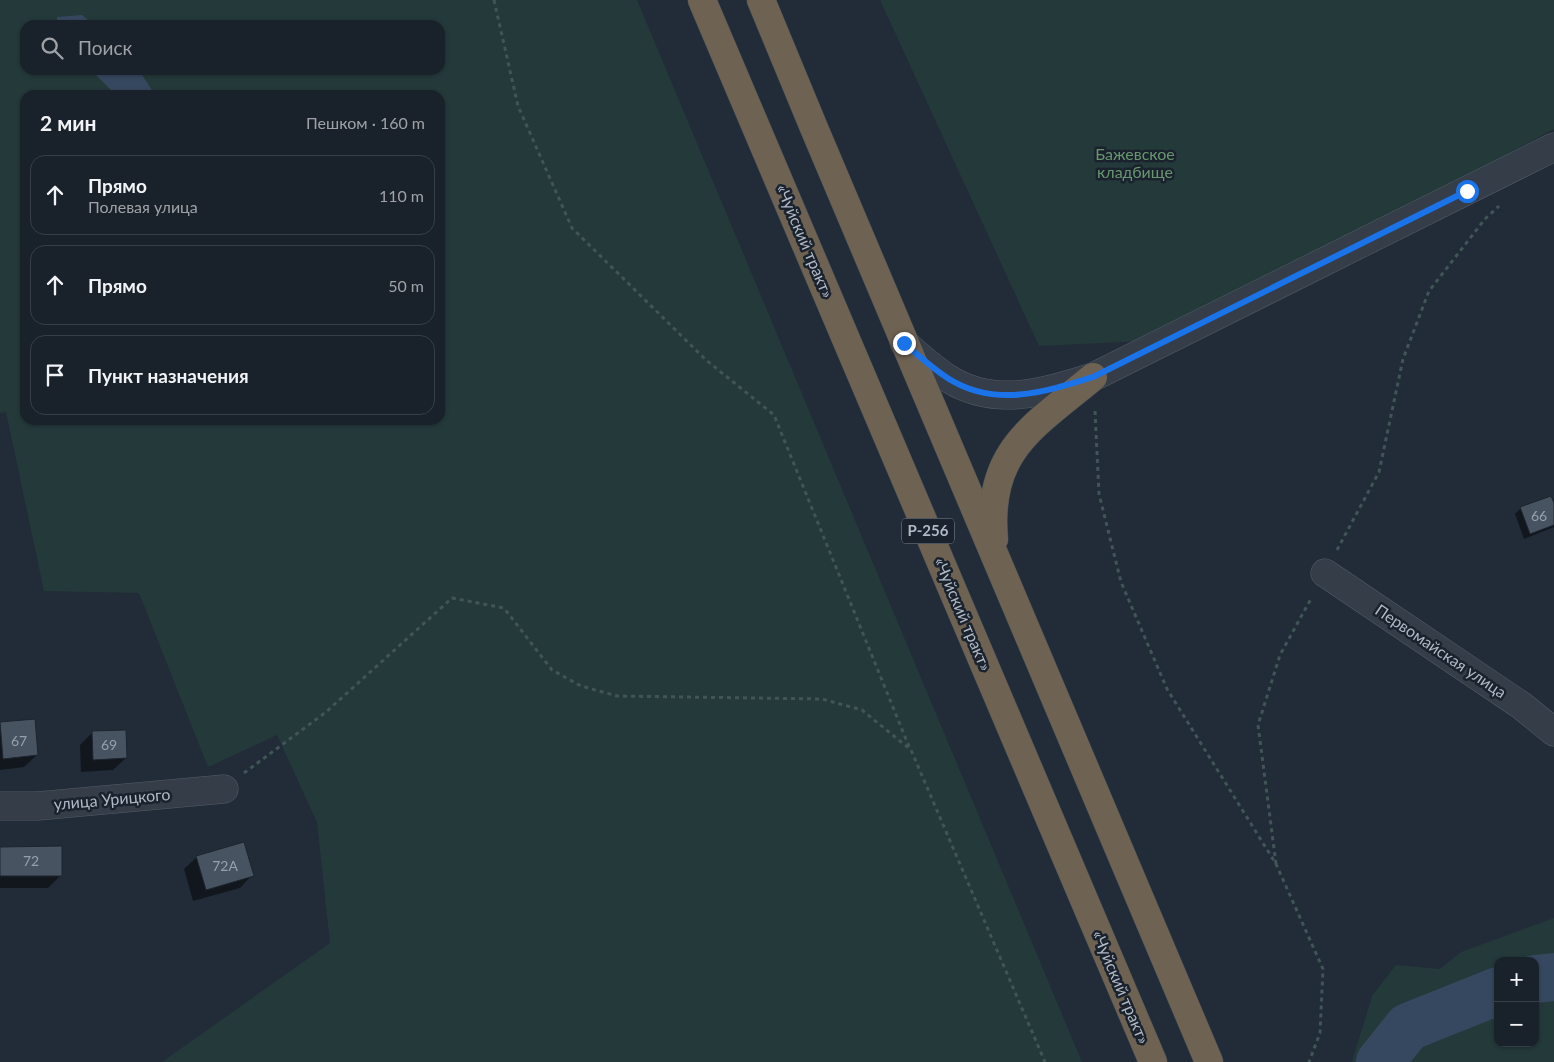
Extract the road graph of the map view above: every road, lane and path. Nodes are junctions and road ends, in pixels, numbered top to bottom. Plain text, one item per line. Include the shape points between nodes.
1 (494, 0) edge
2 (702, 0) edge
3 (761, 0) edge
4 (1554, 147) edge
5 (1506, 199) dead end
6 (904, 343) junction
7 (1093, 377) junction
8 (998, 563) junction
9 (1325, 573) junction
10 (1554, 732) edge
11 (910, 750) junction
12 (224, 789) joint
13 (0, 806) edge
14 (1276, 864) junction
15 (1045, 1062) edge
16 (1153, 1062) edge
17 (1209, 1062) edge
18 (1309, 1062) edge

1 - 11 path via 518,106 572,228 706,360 774,415
2 - 16 highway, «Чуйский тракт» / Р-256
3 - 6 highway, Р-256
4 - 7 street
5 - 9 path via 1485,219 1429,291 1403,360 1378,472
6 - 7 street via 951,380 989,394 1031,394
6 - 8 highway, Р-256
7 - 8 highway via 1026,433 1002,468 992,512
7 - 14 path via 1099,494 1121,582 1167,689
8 - 17 highway, Р-256
9 - 10 street, Первомайская улица via 1522,706
9 - 14 path via 1280,655 1258,725
11 - 12 path via 862,710 822,699 617,696 581,686 552,670 504,608 452,598 326,712
11 - 15 path
12 - 13 street, улица Урицкого via 38,806
14 - 18 path via 1323,970 1320,1032

